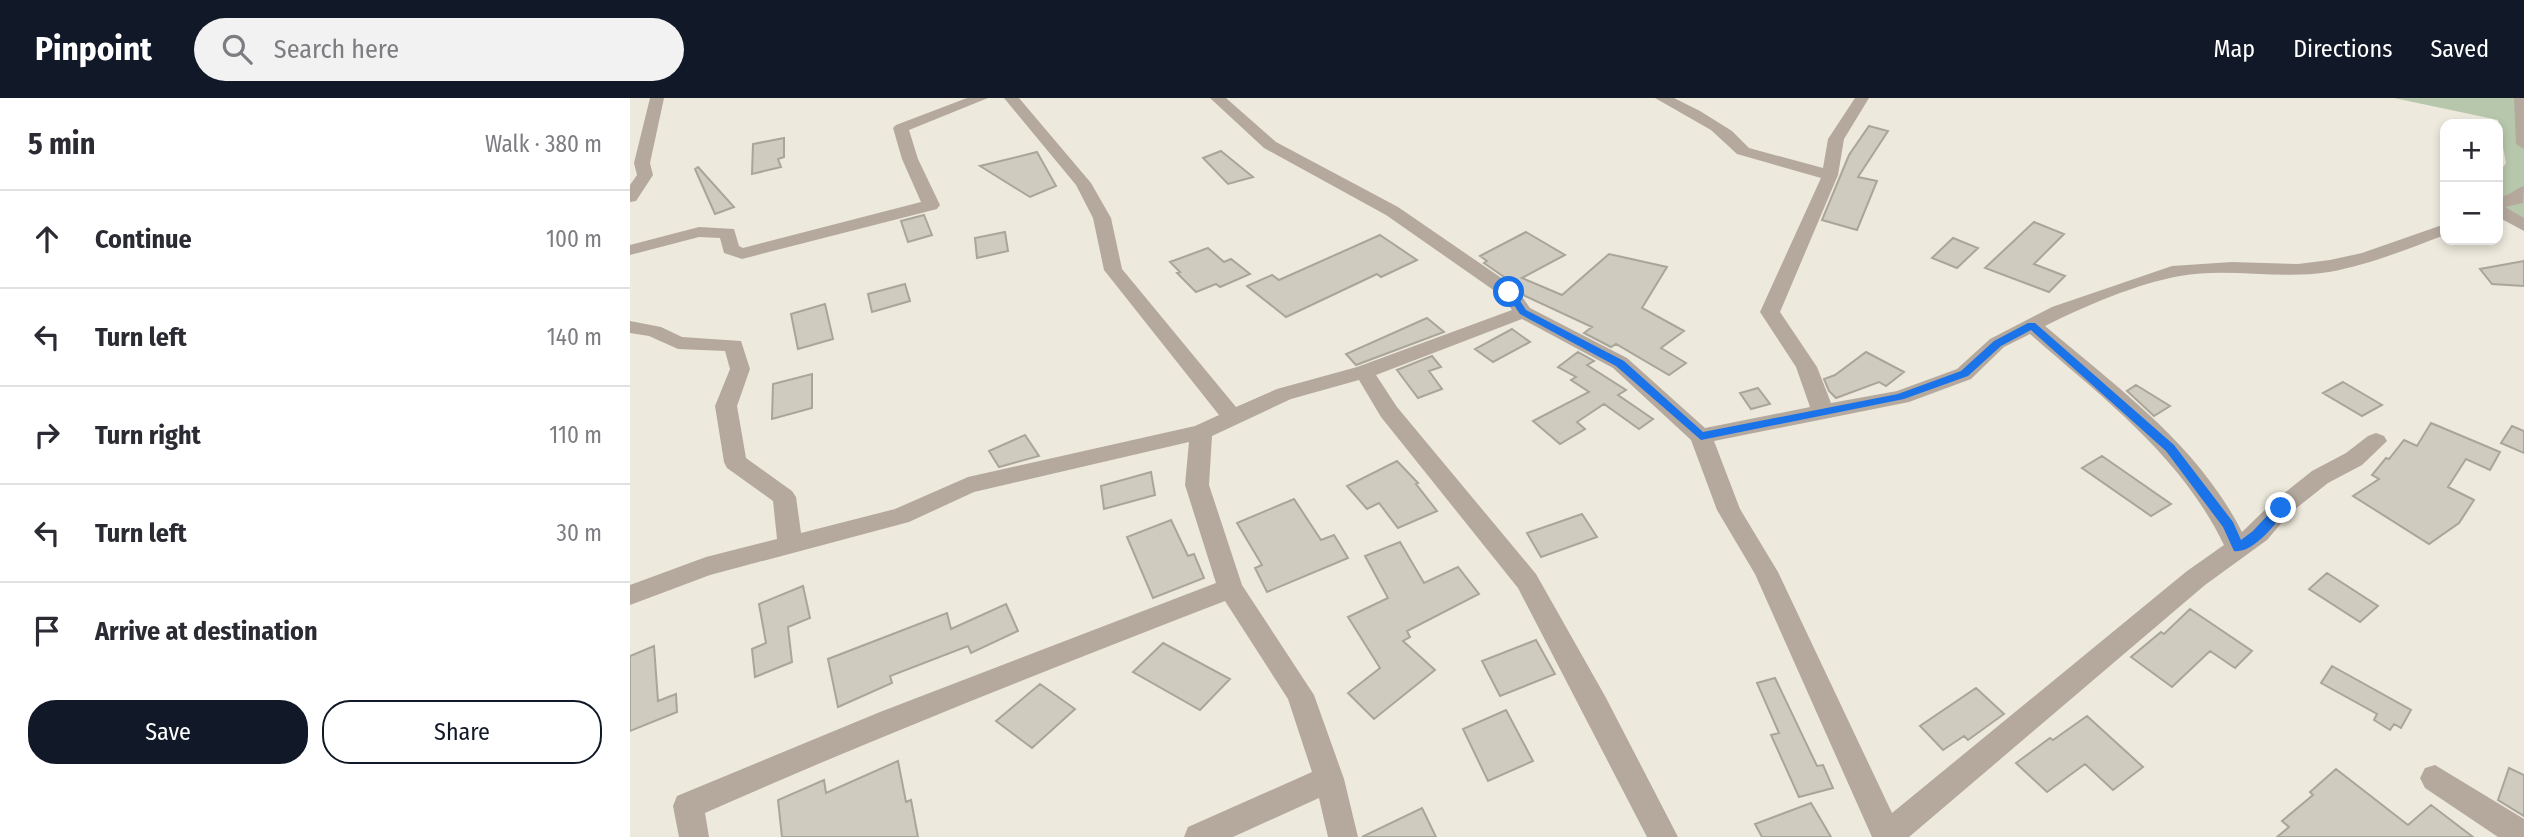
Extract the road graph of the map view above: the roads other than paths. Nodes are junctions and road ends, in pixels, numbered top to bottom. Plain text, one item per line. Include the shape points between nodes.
1 (657, 98) edge
2 (981, 98) edge
3 (1010, 98) edge
4 (1217, 98) edge
5 (1662, 98) edge
6 (1862, 98) edge
7 (2521, 98) edge
8 (2524, 144) edge
9 (1830, 175) junction
10 (2524, 191) edge
11 (630, 197) edge
12 (2503, 202) edge
13 (2503, 213) edge
14 (2524, 226) edge
15 (2440, 231) edge
16 (630, 250) edge
17 (1523, 312) junction
18 (2032, 325) junction
19 (630, 327) edge
20 (1364, 372) junction
21 (1822, 412) junction
22 (1233, 418) junction
23 (1200, 432) junction
24 (1701, 436) junction
25 (2376, 441) dead end
26 (790, 545) junction
27 (2238, 548) junction
28 (1230, 588) junction
29 (630, 595) edge
30 (2435, 778) dead end
31 (1329, 779) junction
32 (2524, 835) edge
33 (1887, 836) edge
34 (694, 837) edge
35 (1199, 837) edge
36 (1343, 837) edge
37 (1663, 837) edge

1 - 11 street via 642,163 645,175
2 - 16 street via 901,128 931,205 742,254 730,249 728,233 699,232
3 - 22 street via 1083,183 1102,218 1113,270
4 - 17 street via 1270,145 1392,211 1509,292
5 - 9 street via 1735,140 1744,151
6 - 9 street via 1836,139
7 - 8 street
9 - 21 street via 1770,312 1800,356
10 - 12 street
13 - 14 street
15 - 18 street via 2330,266 2179,270 2059,311
17 - 20 street
17 - 24 street via 1620,363
18 - 21 street via 1997,343 1964,374 1900,397
18 - 27 street via 2170,448 2229,525
19 - 26 street via 678,343 734,345 740,369 726,406 735,461 784,497
20 - 22 street via 1284,394
20 - 37 street via 1389,412 1527,582
21 - 24 street
22 - 23 street
23 - 26 street via 968,485 901,516
23 - 28 street via 1197,485
24 - 33 street via 1729,510 1766,572
25 - 27 street via 2320,477
26 - 29 street via 706,567
27 - 33 street
28 - 31 street via 1300,695
28 - 34 street via 845,738 688,806
30 - 32 street
31 - 35 street
31 - 36 street

